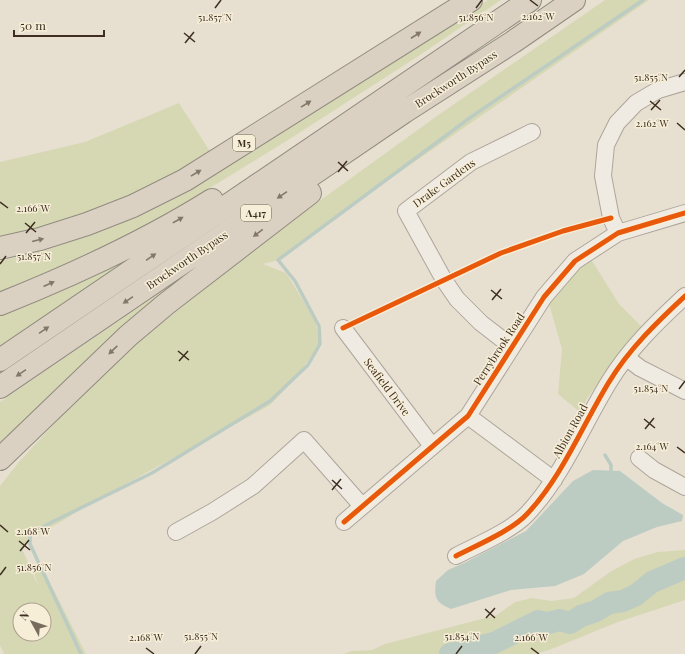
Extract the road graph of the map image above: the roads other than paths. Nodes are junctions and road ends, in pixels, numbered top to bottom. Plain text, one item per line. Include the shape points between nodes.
1 (471, 0) edge
2 (530, 0) edge
3 (574, 0) edge
4 (501, 19) junction
5 (513, 42) junction
6 (685, 82) edge
7 (532, 132) dead end
8 (685, 214) edge
9 (618, 233) junction
10 (0, 248) edge
11 (685, 296) edge
12 (0, 304) edge
13 (342, 328) dead end
14 (512, 347) junction
15 (627, 358) junction
16 (0, 360) edge
17 (0, 386) edge
18 (685, 391) edge
19 (57, 405) junction
20 (468, 416) junction
21 (432, 446) junction
22 (639, 458) dead end
23 (0, 459) edge
24 (0, 476) edge
25 (554, 480) junction
26 (685, 487) edge
27 (362, 506) junction
28 (344, 522) dead end
29 (176, 532) dead end
30 (456, 556) dead end

10 -> 1 highway, M5 via 46,238 87,224 133,206 179,183
2 - 4 highway, Brockworth Bypass / A417
3 - 5 highway, Brockworth Bypass / A417
12 -> 4 highway via 86,267 196,210
16 -> 4 highway, Brockworth Bypass / A417
5 -> 17 highway, Brockworth Bypass / A417 via 404,112
5 -> 19 highway via 329,178 166,304 128,336
6 - 9 street via 658,90 636,103 617,124 606,145 603,176 611,218
7 - 14 street, Drake Gardens via 472,162 406,211 456,299
8 - 9 street, Perrybrook Road
9 - 14 street, Perrybrook Road via 575,261 544,297
11 - 15 street, Albion Road via 645,334
13 - 21 street, Seafield Drive
14 - 20 street, Perrybrook Road
15 - 18 street via 640,368
15 - 25 street, Albion Road via 609,381
19 - 23 highway
19 - 24 highway
20 - 21 street, Perrybrook Road
20 - 25 street
21 - 27 street, Perrybrook Road
22 - 26 street via 654,470
25 - 30 street, Albion Road via 526,515 506,530
27 - 28 street, Perrybrook Road
27 - 29 street via 304,440 252,486

